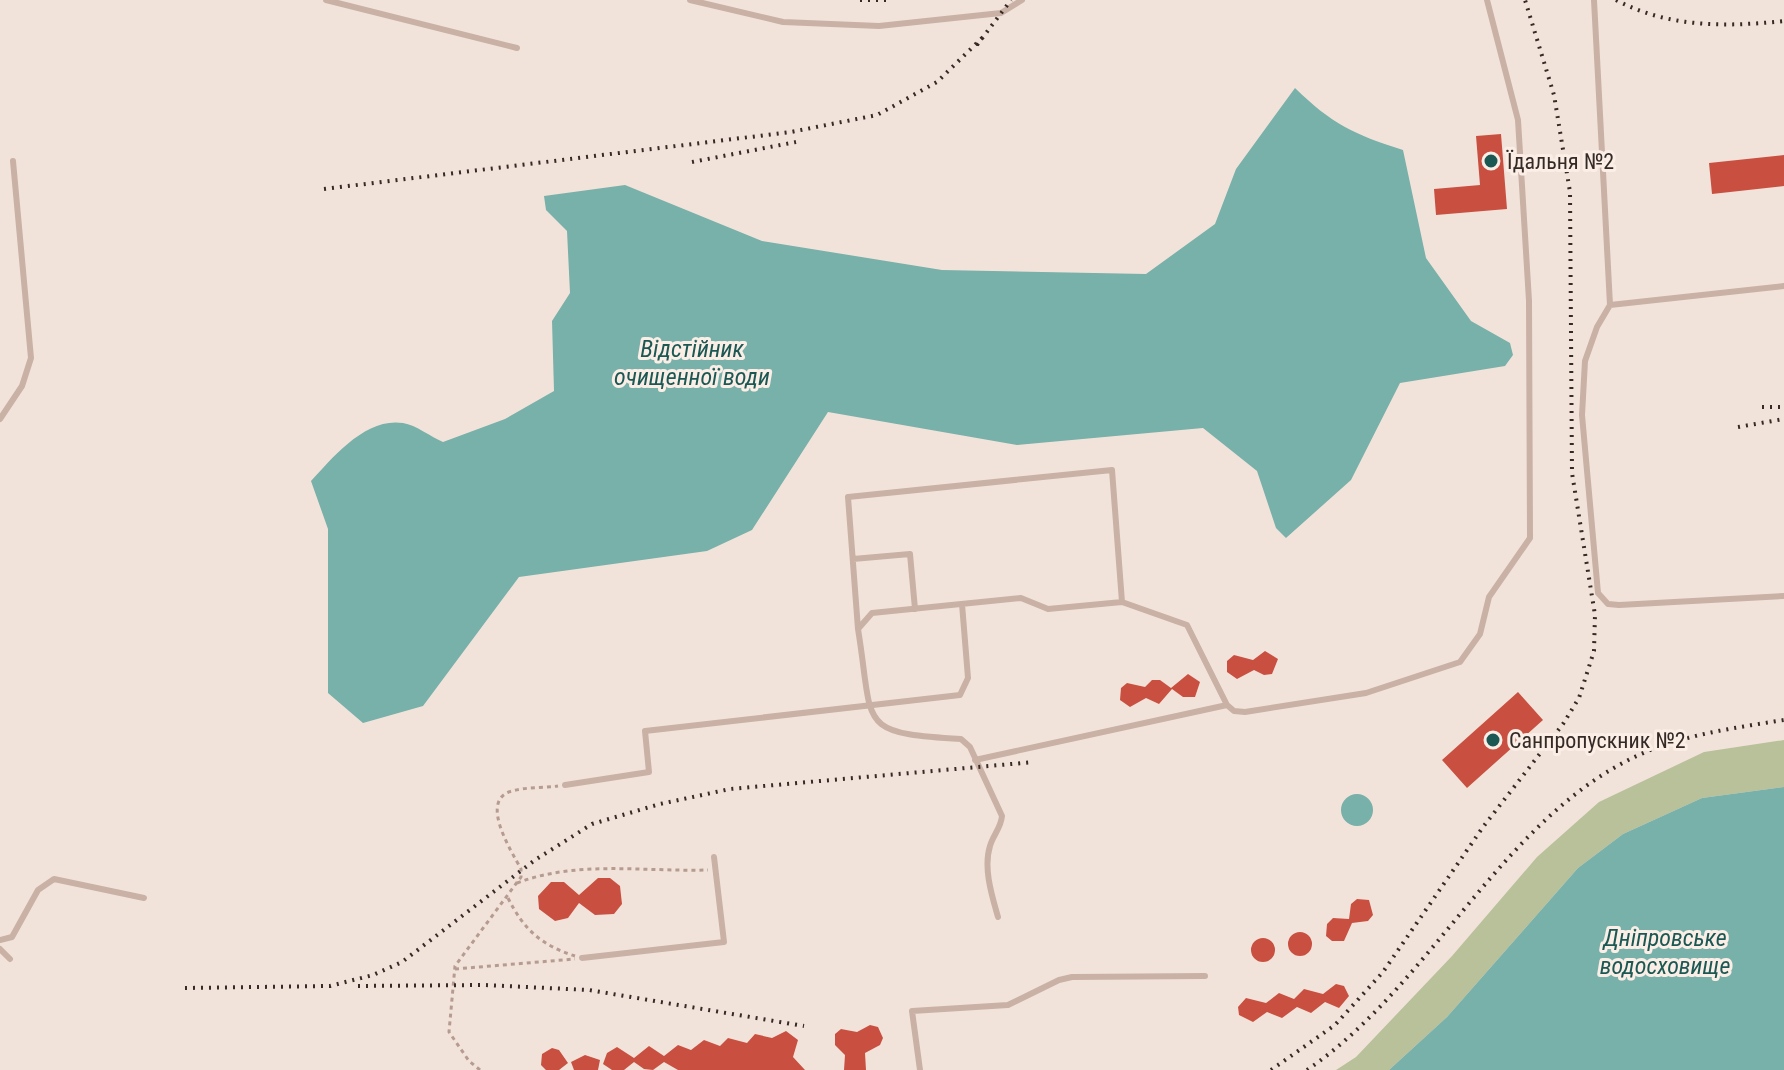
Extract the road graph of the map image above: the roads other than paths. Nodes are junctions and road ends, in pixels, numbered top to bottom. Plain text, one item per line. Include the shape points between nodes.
1 (326, 0) edge
2 (690, 0) edge
3 (1022, 0) edge
4 (1487, 0) edge
5 (1594, 0) edge
6 (517, 48) dead end
7 (13, 161) dead end
8 (1784, 286) edge
9 (1610, 305) junction
10 (0, 419) edge
11 (853, 559) junction
12 (1784, 596) edge
13 (1122, 602) junction
14 (962, 604) junction
15 (915, 609) junction
16 (858, 629) junction
17 (1227, 705) junction
18 (870, 707) junction
19 (975, 760) junction
20 (565, 785) road end
21 (714, 857) dead end
22 (144, 898) dead end
23 (998, 917) dead end
24 (0, 940) edge
25 (0, 949) edge
26 (582, 958) road end
27 (10, 959) dead end
28 (1205, 976) dead end
29 (920, 1070) edge

1 - 6 lane
2 - 3 lane via 783,22 879,26 1001,13
4 - 17 lane via 1518,120 1529,301 1530,538 1489,597 1480,634 1460,662 1366,693 1245,712
5 - 9 lane
7 - 10 lane via 31,358 22,386
8 - 9 lane
9 - 12 lane via 1585,361 1582,415 1598,593 1608,604 1619,605
11 - 13 lane via 848,497 1112,470
11 - 15 lane via 910,554
11 - 16 lane
13 - 14 lane via 1048,609 1021,598
13 - 17 lane via 1187,625
14 - 15 lane
14 - 18 lane via 965,689 960,695
15 - 16 lane via 872,613
16 - 18 lane
17 - 19 lane
18 - 19 lane via 872,717 887,731 961,739
18 - 20 lane via 645,731 649,772
19 - 23 lane via 1002,816 990,845 988,869
21 - 26 lane via 724,942
22 - 24 lane via 54,879 38,890 12,937
25 - 27 lane
28 - 29 lane via 1072,977 1008,1005 912,1011

